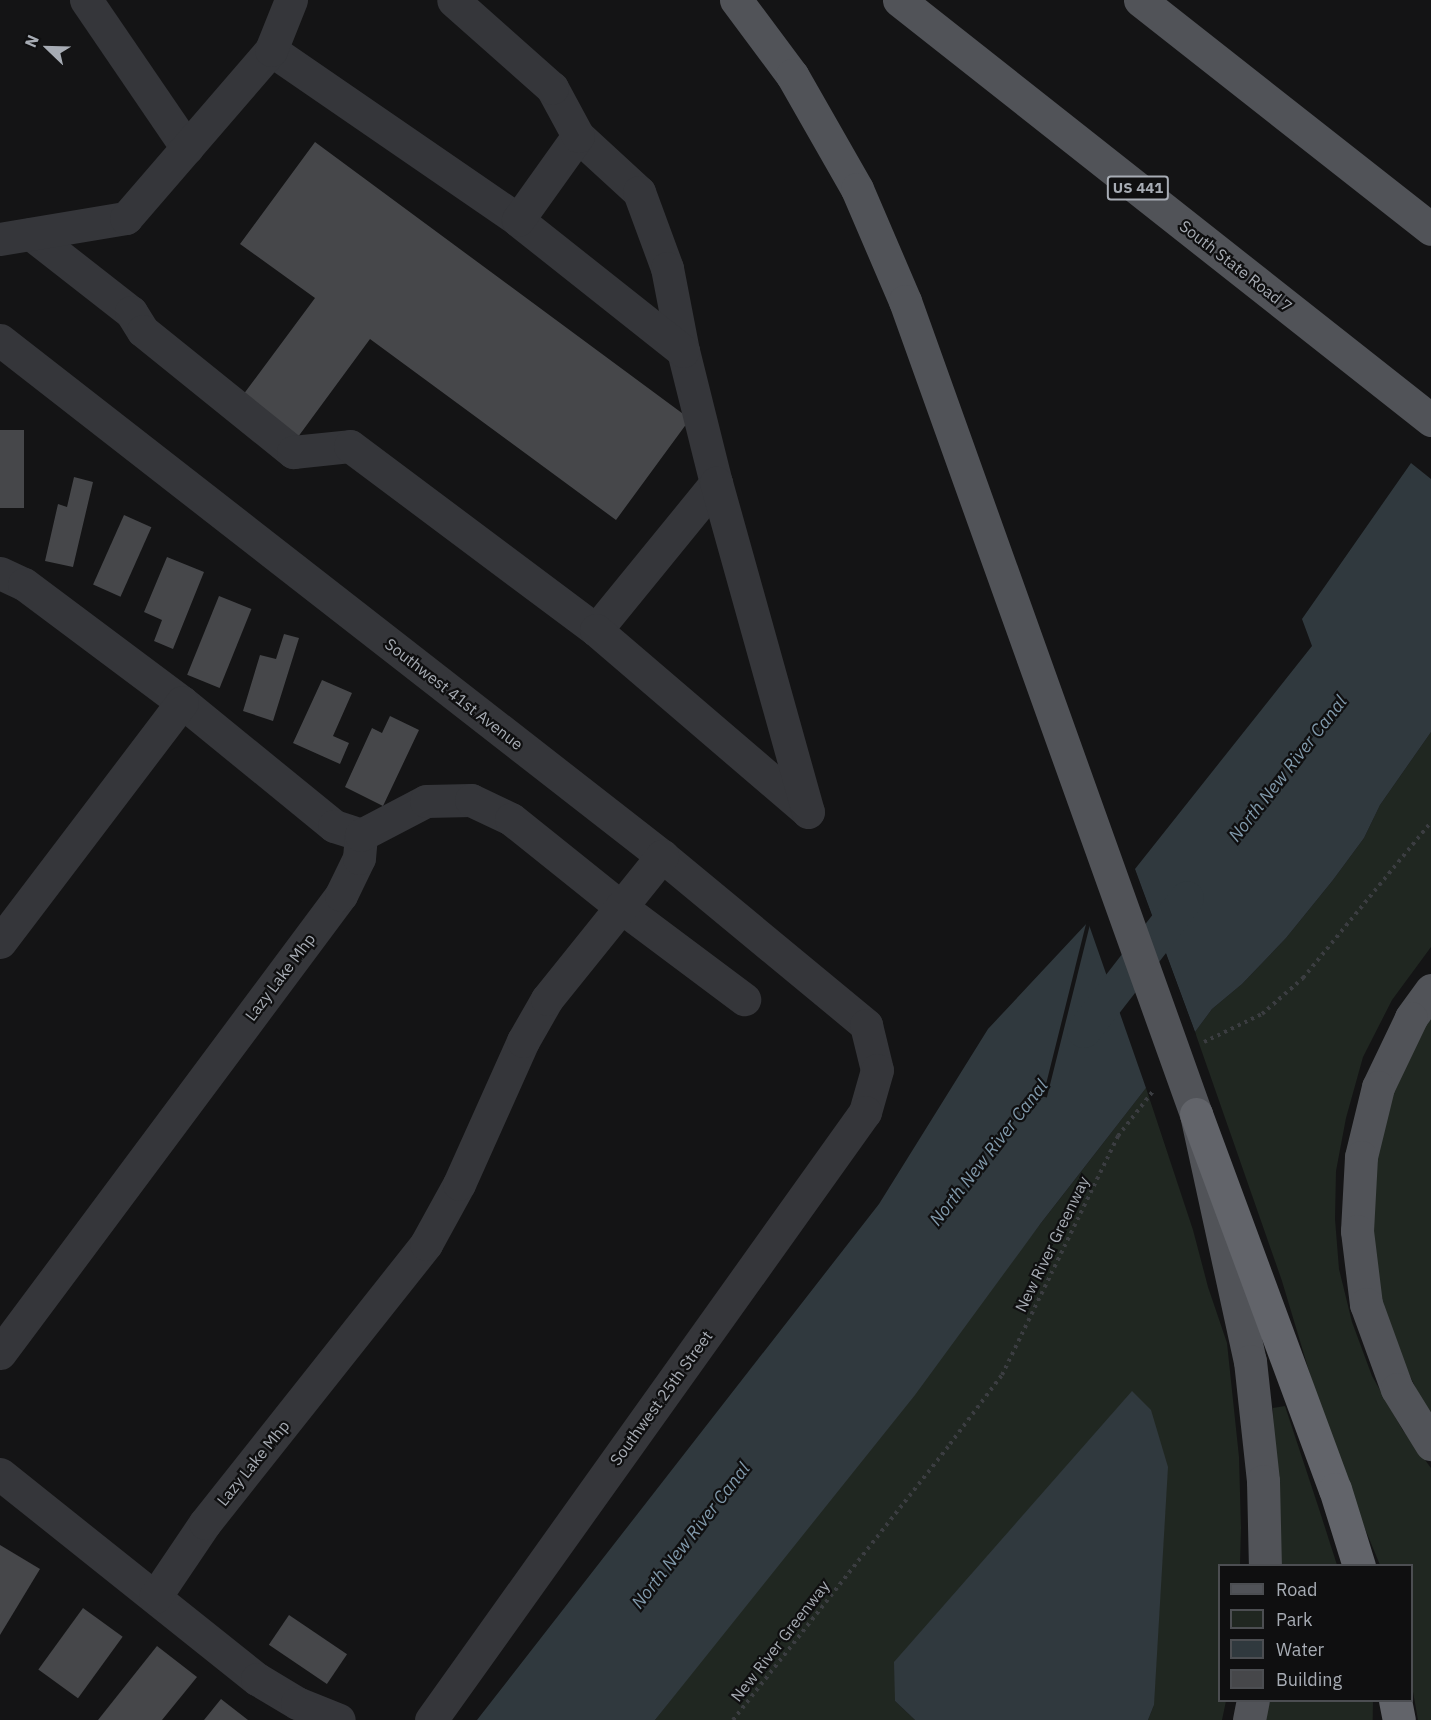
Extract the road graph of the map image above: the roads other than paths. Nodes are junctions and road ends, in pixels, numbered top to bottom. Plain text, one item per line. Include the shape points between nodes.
1 (86, 0) edge
2 (291, 0) edge
3 (453, 0) edge
4 (736, 0) edge
5 (899, 0) edge
6 (1140, 0) edge
7 (272, 50) junction
8 (578, 136) junction
9 (187, 148) junction
10 (519, 220) junction
11 (1431, 229) edge
12 (15, 236) edge
13 (0, 340) edge
14 (683, 351) junction
15 (1431, 420) edge
16 (716, 483) junction
17 (0, 573) edge
18 (596, 630) junction
19 (182, 702) junction
20 (361, 835) junction
21 (662, 856) junction
22 (621, 907) junction
23 (0, 942) edge
24 (1431, 990) edge
25 (744, 999) dead end
26 (877, 1070) joint
27 (1196, 1114) junction
28 (0, 1353) edge
29 (1431, 1444) edge
30 (0, 1474) edge
31 (1265, 1564) edge
32 (1358, 1564) edge
33 (154, 1597) junction
34 (1253, 1702) edge
35 (1395, 1702) edge
36 (339, 1720) edge
37 (431, 1720) edge
38 (1249, 1720) edge
39 (1399, 1720) edge

1 - 9 street
2 - 7 street
3 - 8 street via 552,88
4 - 27 main road via 792,75 857,189 896,281
5 - 15 main road, South State Road 7 / US 441
6 - 11 main road
7 - 9 street
7 - 10 street
8 - 10 street
8 - 14 street via 639,192 667,268
9 - 12 street via 126,218
10 - 14 street
12 - 18 street via 131,312 143,331 293,452 350,446
13 - 21 street, Southwest 41st Avenue
14 - 16 street
16 - 18 street
16 - 18 street via 808,812
17 - 19 street via 24,584
19 - 20 street via 334,826
19 - 23 street
20 - 22 street via 426,801 471,800 511,819
20 - 28 street, Lazy Lake Mhp via 359,858 340,895
21 - 22 street, Lazy Lake Mhp
21 - 26 street, Southwest 41st Avenue via 866,1025
22 - 25 street
22 - 33 street, Lazy Lake Mhp via 547,999 523,1041 459,1184 426,1244 205,1523
24 - 29 main road via 1411,1018 1378,1087 1361,1157 1357,1231 1366,1304 1397,1389
26 - 37 street, Southwest 25th Street via 865,1112
27 - 31 main road via 1250,1361 1263,1480
27 - 32 highway via 1335,1489
30 - 33 street
33 - 36 street via 257,1679 297,1703
34 - 38 main road
35 - 39 highway

